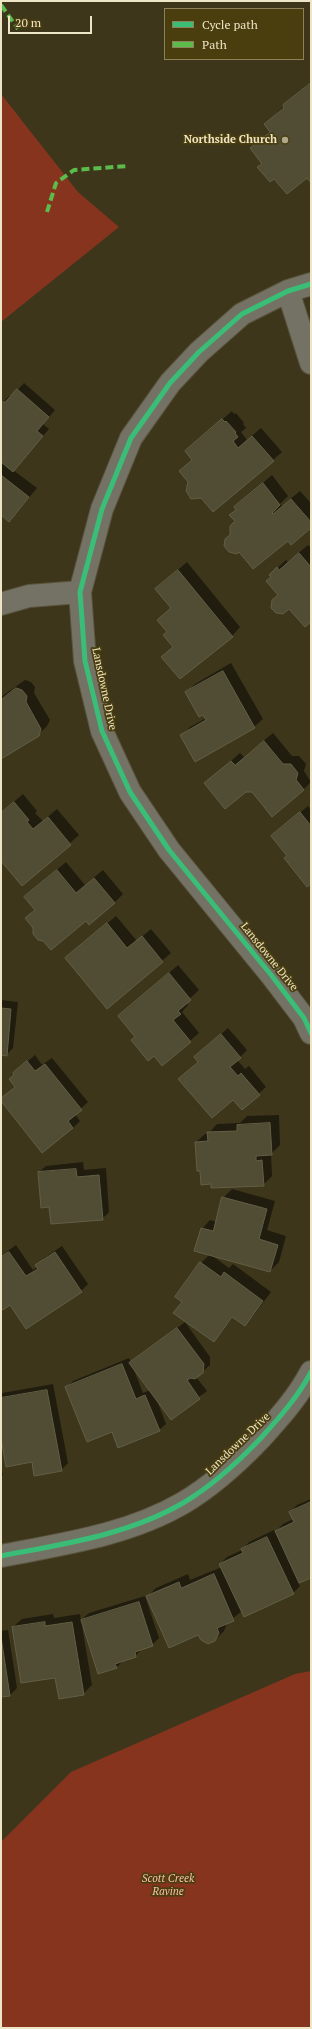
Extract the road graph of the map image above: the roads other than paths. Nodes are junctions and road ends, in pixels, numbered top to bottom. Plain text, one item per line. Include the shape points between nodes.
1 (311, 284) edge
2 (288, 291) junction
3 (311, 363) edge
4 (80, 592) junction
5 (1, 604) edge
6 (311, 1033) edge
7 (308, 1383) edge
8 (1, 1556) edge

1 - 2 street, Lansdowne Drive
2 - 3 street
2 - 4 street, Lansdowne Drive via 242,314 199,352 170,383 131,438 102,509
4 - 5 street via 28,596
4 - 6 street, Lansdowne Drive via 85,661 102,731 130,792 169,850 272,976 304,1018
7 - 8 street, Lansdowne Drive via 279,1419 244,1455 214,1482 183,1503 140,1523 93,1538

